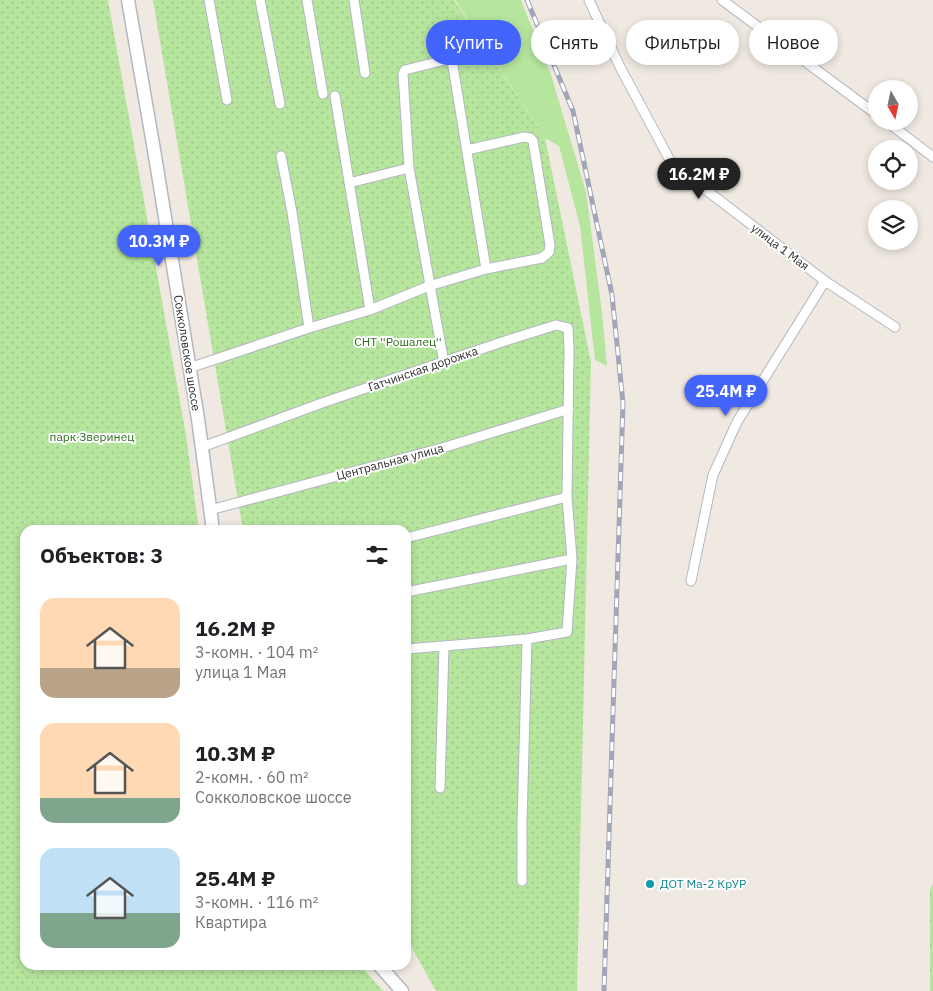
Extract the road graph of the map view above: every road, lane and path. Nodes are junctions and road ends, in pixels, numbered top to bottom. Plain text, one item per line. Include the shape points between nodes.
1 (128, 0) edge
2 (209, 0) edge
3 (260, 0) edge
4 (307, 0) edge
5 (354, 0) edge
6 (589, 0) edge
7 (722, 0) edge
8 (365, 74) dead end
9 (323, 94) dead end
10 (335, 96) dead end
11 (228, 100) dead end
12 (280, 104) dead end
13 (868, 108) edge
14 (898, 130) edge
15 (467, 150) junction
16 (281, 156) dead end
17 (933, 157) edge
18 (409, 168) junction
19 (349, 183) junction
20 (486, 270) junction
21 (825, 281) junction
22 (429, 286) junction
23 (370, 310) junction
24 (894, 327) dead end
25 (309, 328) junction
26 (444, 362) junction
27 (189, 368) junction
28 (569, 410) junction
29 (202, 447) junction
30 (568, 497) junction
31 (210, 510) junction
32 (212, 525) edge
33 (411, 537) edge
34 (572, 559) junction
35 (691, 581) dead end
36 (411, 591) edge
37 (527, 639) junction
38 (444, 646) junction
39 (411, 649) edge
40 (440, 788) dead end
41 (522, 881) dead end
42 (384, 970) edge
43 (402, 991) edge

1 - 27 main road, Сокколовское шоссе
2 - 11 street
3 - 12 street
4 - 9 street
5 - 8 street
6 - 21 street, улица 1 Мая via 620,67 672,164
7 - 13 street
10 - 19 street
14 - 17 street
15 - 18 street via 452,60 405,70
15 - 20 street
15 - 20 street via 524,137 533,141 550,245 549,252 542,258
16 - 25 street
18 - 19 street
18 - 22 street
19 - 23 street
20 - 22 street
21 - 24 street, улица 1 Мая
21 - 35 street via 737,422 721,457 713,475
22 - 23 street
22 - 26 street
23 - 25 street
25 - 27 street
26 - 28 street, Гатчинская дорожка via 556,325 568,328
26 - 29 street, Гатчинская дорожка
27 - 29 main road, Сокколовское шоссе
28 - 30 street
28 - 31 street, Центральная улица via 442,448
29 - 31 main road, Сокколовское шоссе
30 - 33 street
30 - 34 street
31 - 32 main road, Сокколовское шоссе
34 - 36 street
34 - 37 street via 567,632
37 - 38 street
37 - 41 street
38 - 39 street
38 - 40 street
42 - 43 main road

